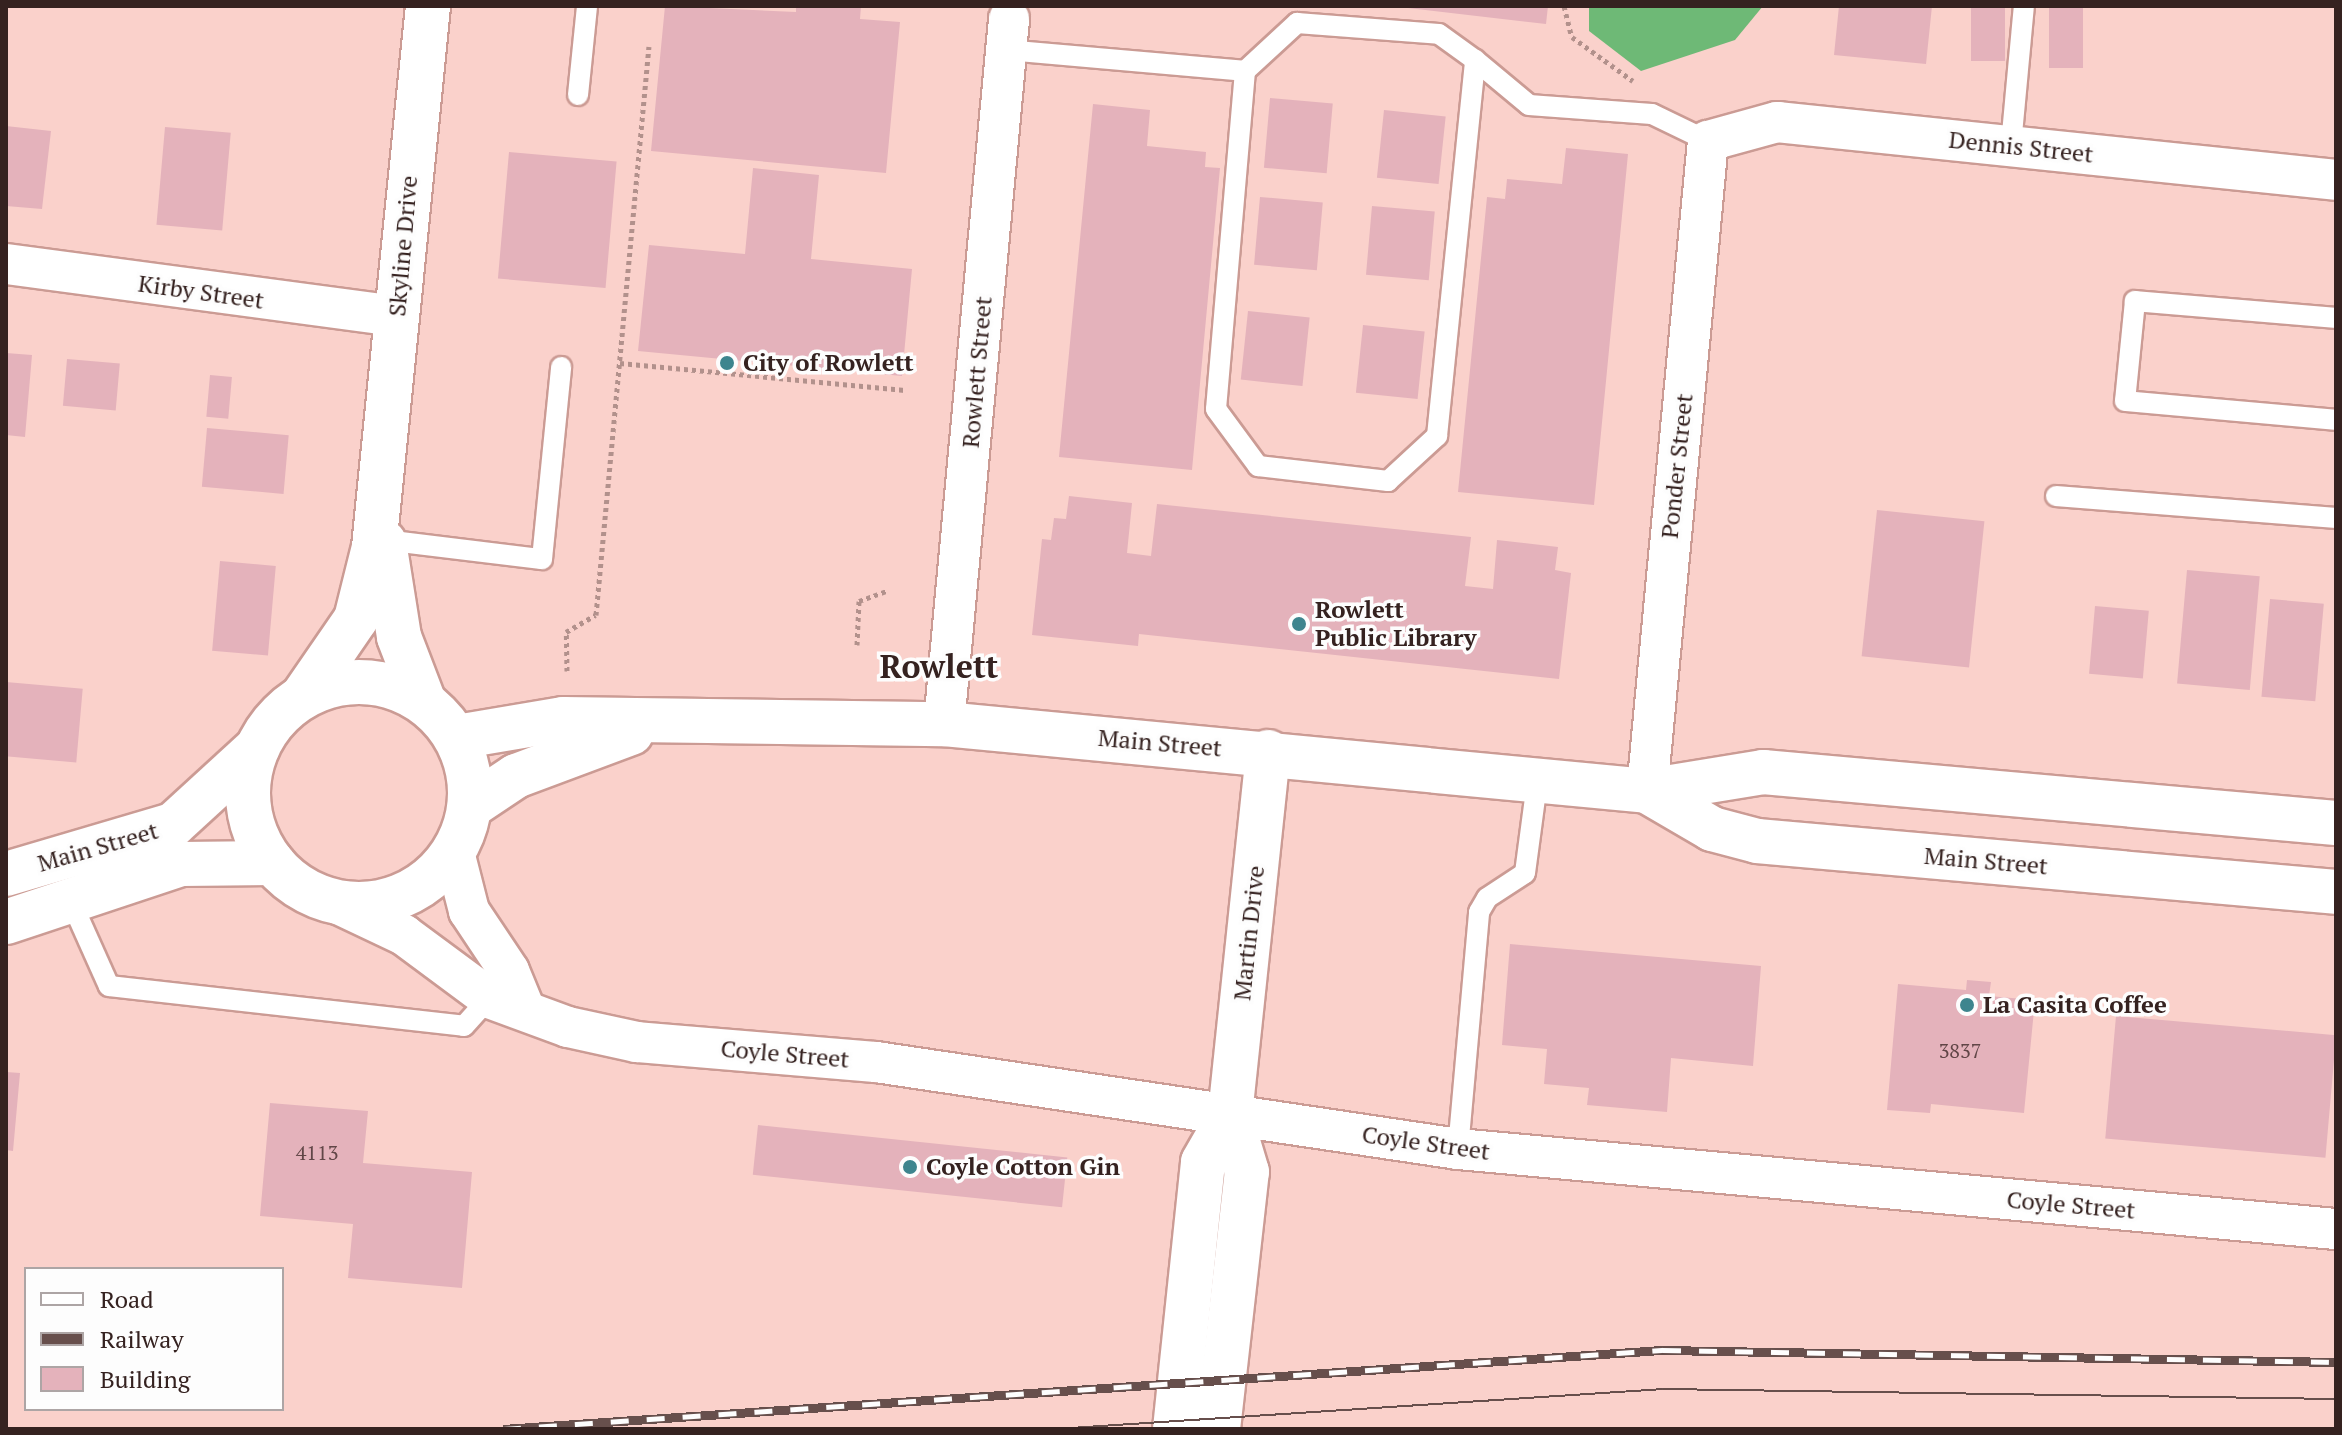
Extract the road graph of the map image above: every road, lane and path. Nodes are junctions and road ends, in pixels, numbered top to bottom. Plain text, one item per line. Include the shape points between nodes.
1 (428, 6) edge
2 (587, 6) edge
3 (1564, 6) edge
4 (2024, 6) edge
5 (1009, 25) edge
6 (649, 46) dead end
7 (1475, 60) junction
8 (1245, 71) junction
9 (1637, 83) dead end
10 (578, 95) dead end
11 (1708, 141) junction
12 (2011, 145) junction
13 (2336, 180) edge
14 (6, 264) edge
15 (396, 316) junction
16 (2336, 318) edge
17 (620, 363) junction
18 (561, 367) dead end
19 (905, 390) dead end
20 (2336, 420) edge
21 (381, 486) junction
22 (2056, 496) dead end
23 (2336, 518) edge
24 (384, 540) junction
25 (887, 591) dead end
26 (857, 645) dead end
27 (567, 671) dead end
28 (303, 696) junction
29 (424, 702) junction
30 (672, 722) junction
31 (944, 724) junction
32 (457, 737) junction
33 (257, 748) junction
34 (1268, 752) junction
35 (1538, 776) junction
36 (1647, 791) junction
37 (471, 806) junction
38 (2336, 823) edge
39 (454, 852) junction
40 (273, 863) junction
41 (6, 874) edge
42 (2336, 892) edge
43 (70, 899) junction
44 (332, 901) junction
45 (6, 922) edge
46 (507, 1004) junction
47 (1230, 1115) junction
48 (1458, 1149) junction
49 (2336, 1229) edge
50 (1175, 1429) edge
51 (1218, 1429) edge

1 - 15 street, Skyline Drive
2 - 10 lane
3 - 9 path via 1572,37
4 - 12 lane
5 - 8 lane
5 - 31 street, Rowlett Street
6 - 17 path
7 - 8 lane via 1439,34 1297,23
7 - 8 lane via 1437,436 1388,481 1258,466 1216,409
7 - 11 lane via 1529,105 1652,114
11 - 12 street, Dennis Street via 1777,122
11 - 36 street, Ponder Street
12 - 13 street, Dennis Street
14 - 15 street, Kirby Street
15 - 21 street, Skyline Drive
16 - 20 lane via 2135,301 2125,401
17 - 19 path
17 - 27 path via 596,615 566,632
18 - 24 lane via 542,559
21 - 24 street, Skyline Drive
21 - 28 street, Skyline Drive via 356,619
22 - 23 lane
24 - 29 street, Skyline Drive via 399,637
25 - 26 path via 859,601
28 - 29 street via 364,680
28 - 33 street, Main Street
29 - 32 street
30 - 31 street, Main Street
30 - 32 street, Main Street via 563,719
30 - 37 street, Main Street via 581,747
31 - 34 street, Main Street
32 - 37 street
33 - 40 street, Main Street via 247,786 251,813
33 - 41 street, Main Street via 173,825
34 - 35 street, Main Street
34 - 47 street, Martin Drive
35 - 36 street, Main Street
35 - 48 lane via 1525,873 1487,898 1479,912
36 - 38 street, Main Street via 1763,772
36 - 42 street, Main Street via 1712,829 1757,841
37 - 39 street
39 - 44 street via 402,897
39 - 46 street via 469,911 509,971
40 - 43 street, Main Street via 181,864
40 - 44 street
43 - 45 street, Main Street
43 - 46 lane via 109,986 464,1026
44 - 46 street, Coyle Street via 404,935
46 - 47 street, Coyle Street via 637,1042 876,1062
47 - 48 street, Coyle Street
47 - 50 street, Martin Drive via 1203,1162
47 - 51 street, Martin Drive via 1247,1172
48 - 49 street, Coyle Street

